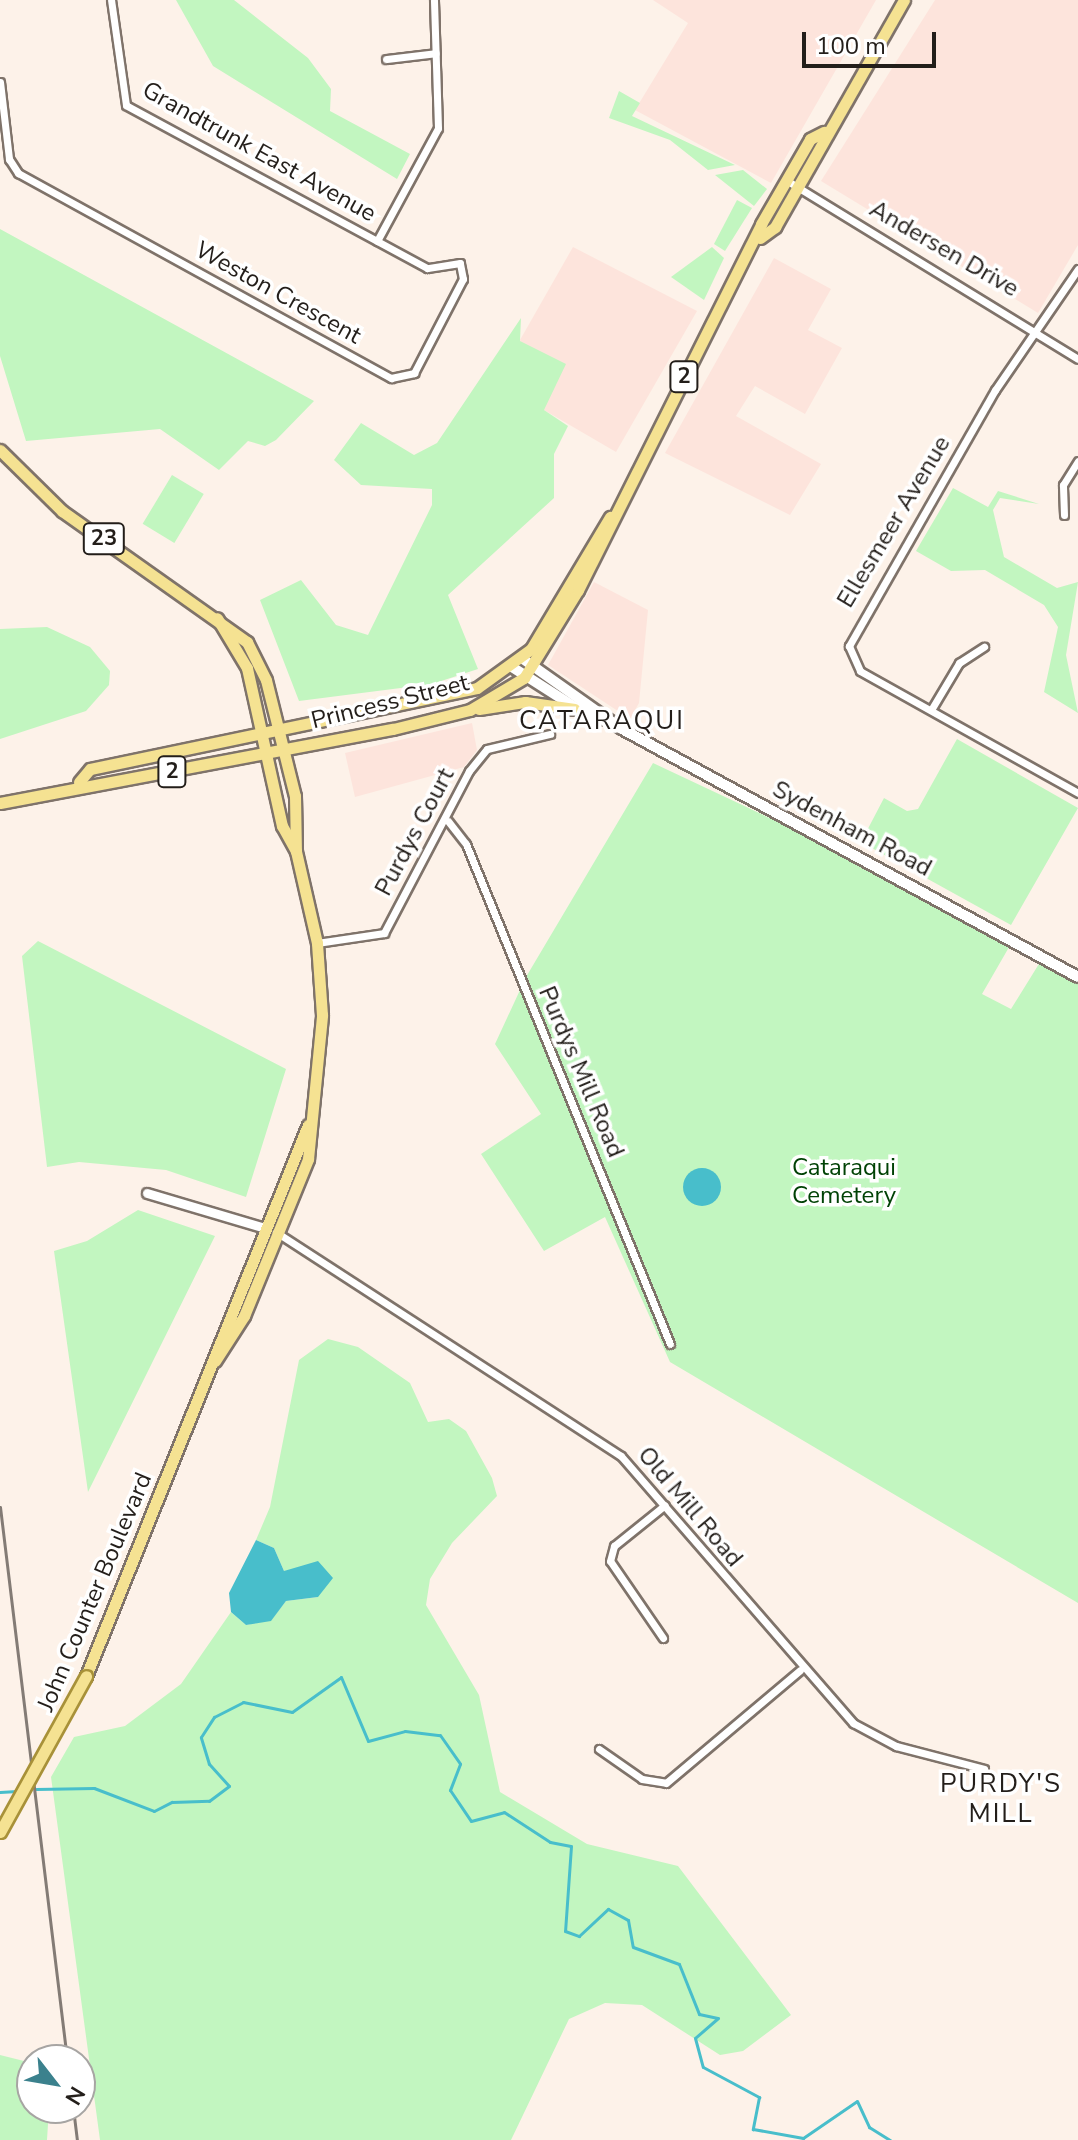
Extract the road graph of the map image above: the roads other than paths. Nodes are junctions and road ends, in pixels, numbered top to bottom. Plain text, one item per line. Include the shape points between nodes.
1 (111, 0) edge
2 (434, 0) edge
3 (904, 0) edge
4 (436, 53) junction
5 (386, 59) dead end
6 (0, 82) edge
7 (824, 132) junction
8 (786, 180) junction
9 (798, 187) junction
10 (760, 238) junction
11 (377, 241) junction
12 (1078, 269) edge
13 (1037, 328) junction
14 (1078, 359) edge
15 (0, 450) edge
16 (1078, 461) edge
17 (1064, 515) dead end
18 (610, 517) junction
19 (217, 618) junction
20 (984, 647) dead end
21 (523, 659) junction
22 (512, 667) junction
23 (534, 667) junction
24 (524, 678) junction
25 (575, 709) junction
26 (470, 710) junction
27 (931, 710) junction
28 (605, 719) junction
29 (279, 730) junction
30 (260, 733) junction
31 (550, 734) dead end
32 (283, 749) junction
33 (264, 754) junction
34 (79, 782) junction
35 (1078, 793) edge
36 (0, 803) edge
37 (448, 821) junction
38 (296, 851) junction
39 (317, 943) junction
40 (1078, 977) edge
41 (310, 1120) junction
42 (147, 1193) dead end
43 (265, 1228) junction
44 (280, 1234) junction
45 (670, 1344) dead end
46 (215, 1361) junction
47 (665, 1505) junction
48 (663, 1638) dead end
49 (800, 1670) junction
50 (599, 1749) dead end
51 (984, 1769) dead end
52 (0, 1832) edge

1 - 11 street, Grandtrunk East Avenue via 126,105
2 - 4 street
3 - 7 main road, Princess Street / 2
4 - 5 street
4 - 11 street via 438,128
6 - 11 street, Weston Crescent via 9,159 18,173 403,380 414,373 464,270 453,260 427,268
7 - 8 main road, Princess Street / 2 via 810,139
7 - 9 main road, Princess Street / 2
8 - 9 street, Andersen Drive
8 - 10 main road, Princess Street / 2
9 - 10 main road, Princess Street / 2 via 775,227
9 - 13 street, Andersen Drive
10 - 18 main road, Princess Street / 2
12 - 13 street, Ellesmeer Avenue
13 - 14 street, Andersen Drive
13 - 27 street, Ellesmeer Avenue via 850,640 860,671
15 - 19 main road, 23 via 62,511
16 - 17 street via 1063,485
18 - 21 main road, Princess Street / 2
18 - 23 main road, Princess Street / 2
19 - 29 main road, 23 via 254,652
19 - 30 main road, 23 via 247,668
20 - 27 street via 959,663
21 - 22 main road, Princess Street / 2
21 - 23 main road, Sydenham Road
22 - 24 main road, Sydenham Road
22 - 29 main road, Princess Street / 2 via 456,697
23 - 24 main road, Princess Street / 2
23 - 28 main road, Sydenham Road
24 - 25 main road, Sydenham Road
24 - 26 main road, Princess Street / 2
25 - 26 main road via 525,702
25 - 28 main road, Sydenham Road
26 - 32 main road, Princess Street / 2
27 - 35 street, Ellesmeer Avenue
28 - 40 main road, Sydenham Road
29 - 30 main road, Princess Street / 2
29 - 32 main road, 23
30 - 33 main road, John Counter Boulevard
30 - 34 main road, Princess Street / 2 via 90,769
31 - 37 street, Purdys Court via 487,749 469,771
32 - 33 main road, Princess Street / 2
32 - 38 main road, John Counter Boulevard via 300,821
33 - 34 main road, Princess Street / 2
33 - 38 main road, John Counter Boulevard
34 - 36 main road, Princess Street / 2
37 - 39 street, Purdys Court via 384,933
37 - 45 street, Purdys Mill Road via 466,844
38 - 39 main road, John Counter Boulevard
39 - 41 main road, John Counter Boulevard via 322,1015
41 - 43 main road, John Counter Boulevard
41 - 44 main road, John Counter Boulevard via 308,1159
42 - 43 street
43 - 44 street, Old Mill Road
43 - 46 main road, John Counter Boulevard
44 - 46 main road, John Counter Boulevard
44 - 47 street, Old Mill Road via 614,1450
46 - 52 main road, John Counter Boulevard, bridge via 86,1676
47 - 48 street via 614,1546 610,1561
47 - 49 street, Old Mill Road
49 - 50 street via 666,1783 642,1779
49 - 51 street, Old Mill Road via 879,1739

